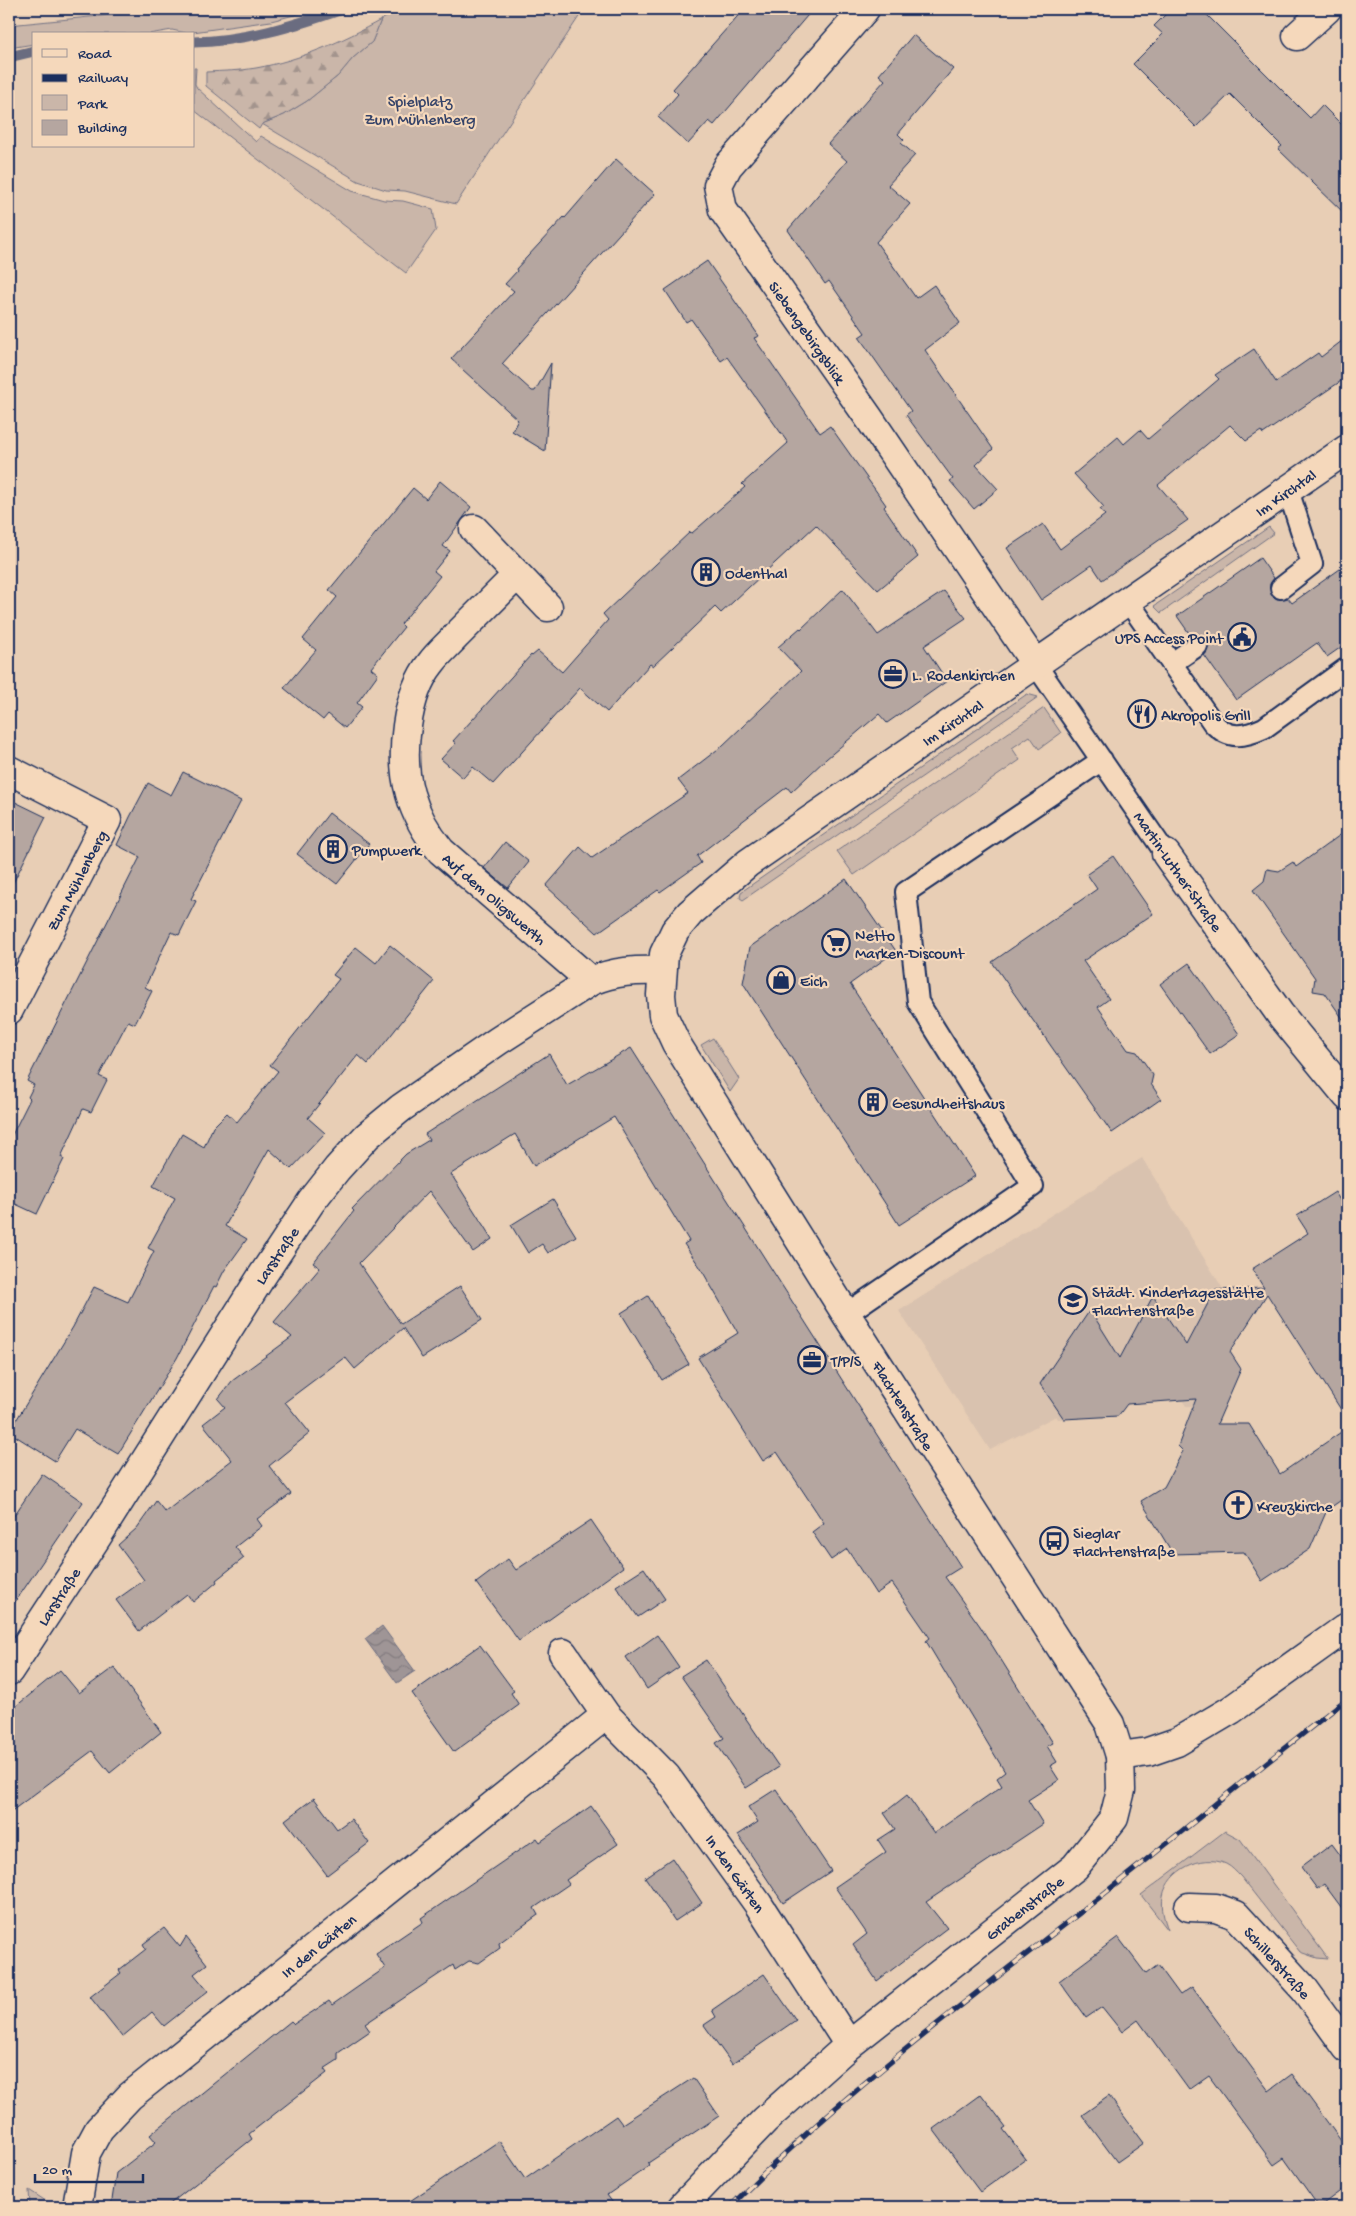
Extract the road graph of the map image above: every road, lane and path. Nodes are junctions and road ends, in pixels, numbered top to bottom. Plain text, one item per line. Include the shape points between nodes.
1 (865, 9) edge
2 (1327, 9) edge
3 (1297, 36) dead end
4 (1347, 449) edge
5 (1288, 490) junction
6 (474, 528) dead end
7 (516, 576) junction
8 (1281, 588) dead end
9 (1128, 601) junction
10 (548, 607) dead end
11 (1197, 646) dead end
12 (1172, 663) junction
13 (1036, 665) junction
14 (1347, 668) edge
15 (1102, 760) junction
16 (9, 770) edge
17 (1166, 854) joint
18 (661, 971) junction
19 (591, 981) junction
20 (9, 1010) edge
21 (1338, 1064) edge
22 (1347, 1096) edge
23 (846, 1314) junction
24 (1347, 1627) edge
25 (563, 1653) dead end
26 (9, 1671) edge
27 (606, 1715) junction
28 (1120, 1756) junction
29 (1189, 1907) dead end
30 (849, 2045) junction
31 (1347, 2048) edge
32 (77, 2207) edge
33 (682, 2207) edge

1 - 13 street, Siebengebirgsblick via 728,166 718,185 723,210
2 - 3 street
4 - 5 street, Im Kirchtal
5 - 8 lane via 1312,564
5 - 9 street, Im Kirchtal
6 - 7 street
7 - 10 street
7 - 19 street, Auf dem Oligswerth via 431,663 417,686 407,726 409,793 416,814 440,851
9 - 12 lane
9 - 13 street, Im Kirchtal
11 - 12 lane
12 - 14 lane via 1213,723 1222,732 1234,735 1249,735 1264,728
13 - 15 lane, Martin-Luther-Straße
13 - 18 street, Im Kirchtal via 748,863 704,900 675,931 664,954
15 - 17 lane, Martin-Luther-Straße
15 - 23 lane via 906,892 918,1002 1033,1186
16 - 20 street, Zum Mühlenberg via 107,820
17 - 21 street, Martin-Luther-Straße via 1280,1014
18 - 19 street, Larstraße via 611,973
18 - 23 street, Flachtenstraße via 663,1015 676,1043
19 - 26 street, Larstraße via 401,1108 367,1136 337,1169 260,1279
21 - 22 street, Martin-Luther-Straße
23 - 28 street, Flachtenstraße via 1085,1683 1110,1724
24 - 28 street via 1231,1710 1177,1742 1148,1752
25 - 27 street, In den Gärten
27 - 30 street, In den Gärten via 666,1776 758,1904
27 - 32 street, In den Gärten via 130,2096 98,2129 86,2153
28 - 30 street, Grabenstraße via 1121,1790 1114,1818 1075,1867
29 - 31 street, Schillerstraße via 1216,1908 1236,1915 1308,1994
30 - 33 street, Grabenstraße via 765,2120

